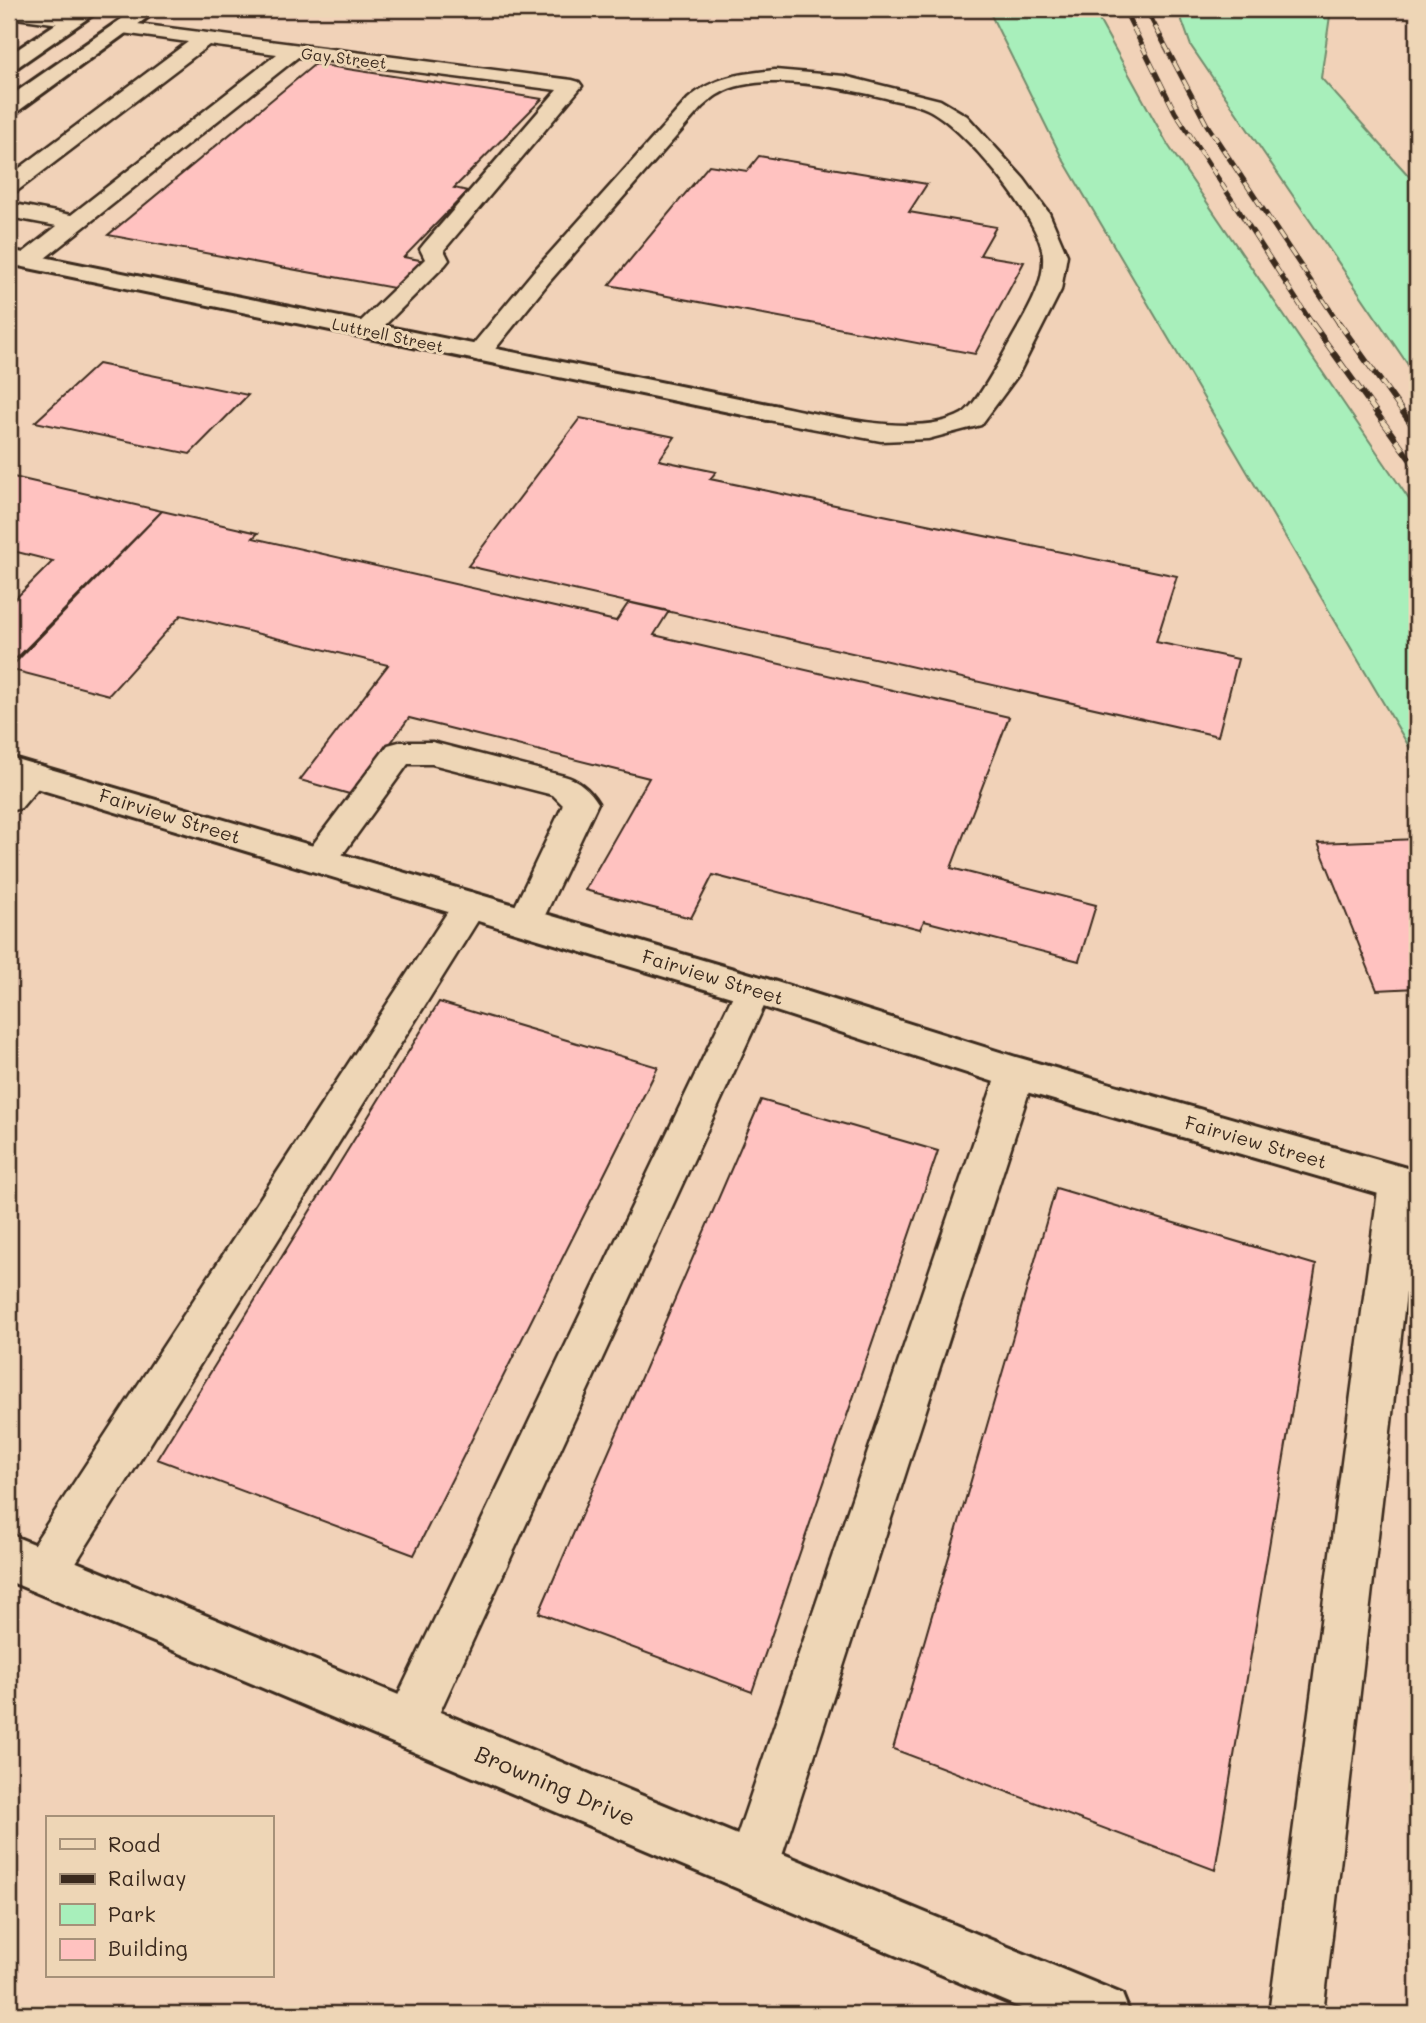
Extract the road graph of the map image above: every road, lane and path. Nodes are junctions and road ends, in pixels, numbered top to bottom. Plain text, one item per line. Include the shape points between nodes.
1 (149, 9) edge
2 (9, 11) edge
3 (40, 12) edge
4 (83, 15) edge
5 (122, 28) junction
6 (9, 32) edge
7 (203, 40) junction
8 (292, 52) junction
9 (9, 64) edge
10 (9, 107) edge
11 (9, 186) edge
12 (9, 210) edge
13 (76, 223) junction
14 (18, 259) edge
15 (366, 330) junction
16 (479, 353) junction
17 (768, 412) joint
18 (17, 781) edge
19 (320, 860) junction
20 (470, 905) junction
21 (526, 921) junction
22 (754, 989) junction
23 (1016, 1073) junction
24 (1408, 1185) edge
25 (26, 1564) edge
26 (409, 1725) junction
27 (751, 1868) junction
28 (1102, 2014) edge
29 (1296, 2014) edge

1 - 5 street
2 - 3 lane
3 - 4 lane
3 - 6 lane
4 - 5 street
4 - 9 street
5 - 7 lane, Gay Street
5 - 10 street
7 - 8 lane, Gay Street
7 - 11 lane
8 - 13 lane
8 - 15 lane, Gay Street via 572,86 432,250 437,260
12 - 13 lane
13 - 14 lane
14 - 15 street, Luttrell Street
15 - 16 street, Luttrell Street
16 - 17 street, Luttrell Street
16 - 17 lane via 559,256 712,89 775,76 844,82 933,104 960,120 1041,218 1055,256 1049,290 1005,375 972,419 928,431 881,433
18 - 19 street, Fairview Street
19 - 20 street, Fairview Street
19 - 21 lane via 399,753 432,753 564,787 581,803
20 - 21 street, Fairview Street
20 - 25 lane
21 - 22 street, Fairview Street
22 - 23 street, Fairview Street
22 - 26 lane
23 - 24 street, Fairview Street
23 - 27 lane
24 - 29 lane
25 - 26 street, Browning Drive
26 - 27 street, Browning Drive
27 - 28 street, Browning Drive

